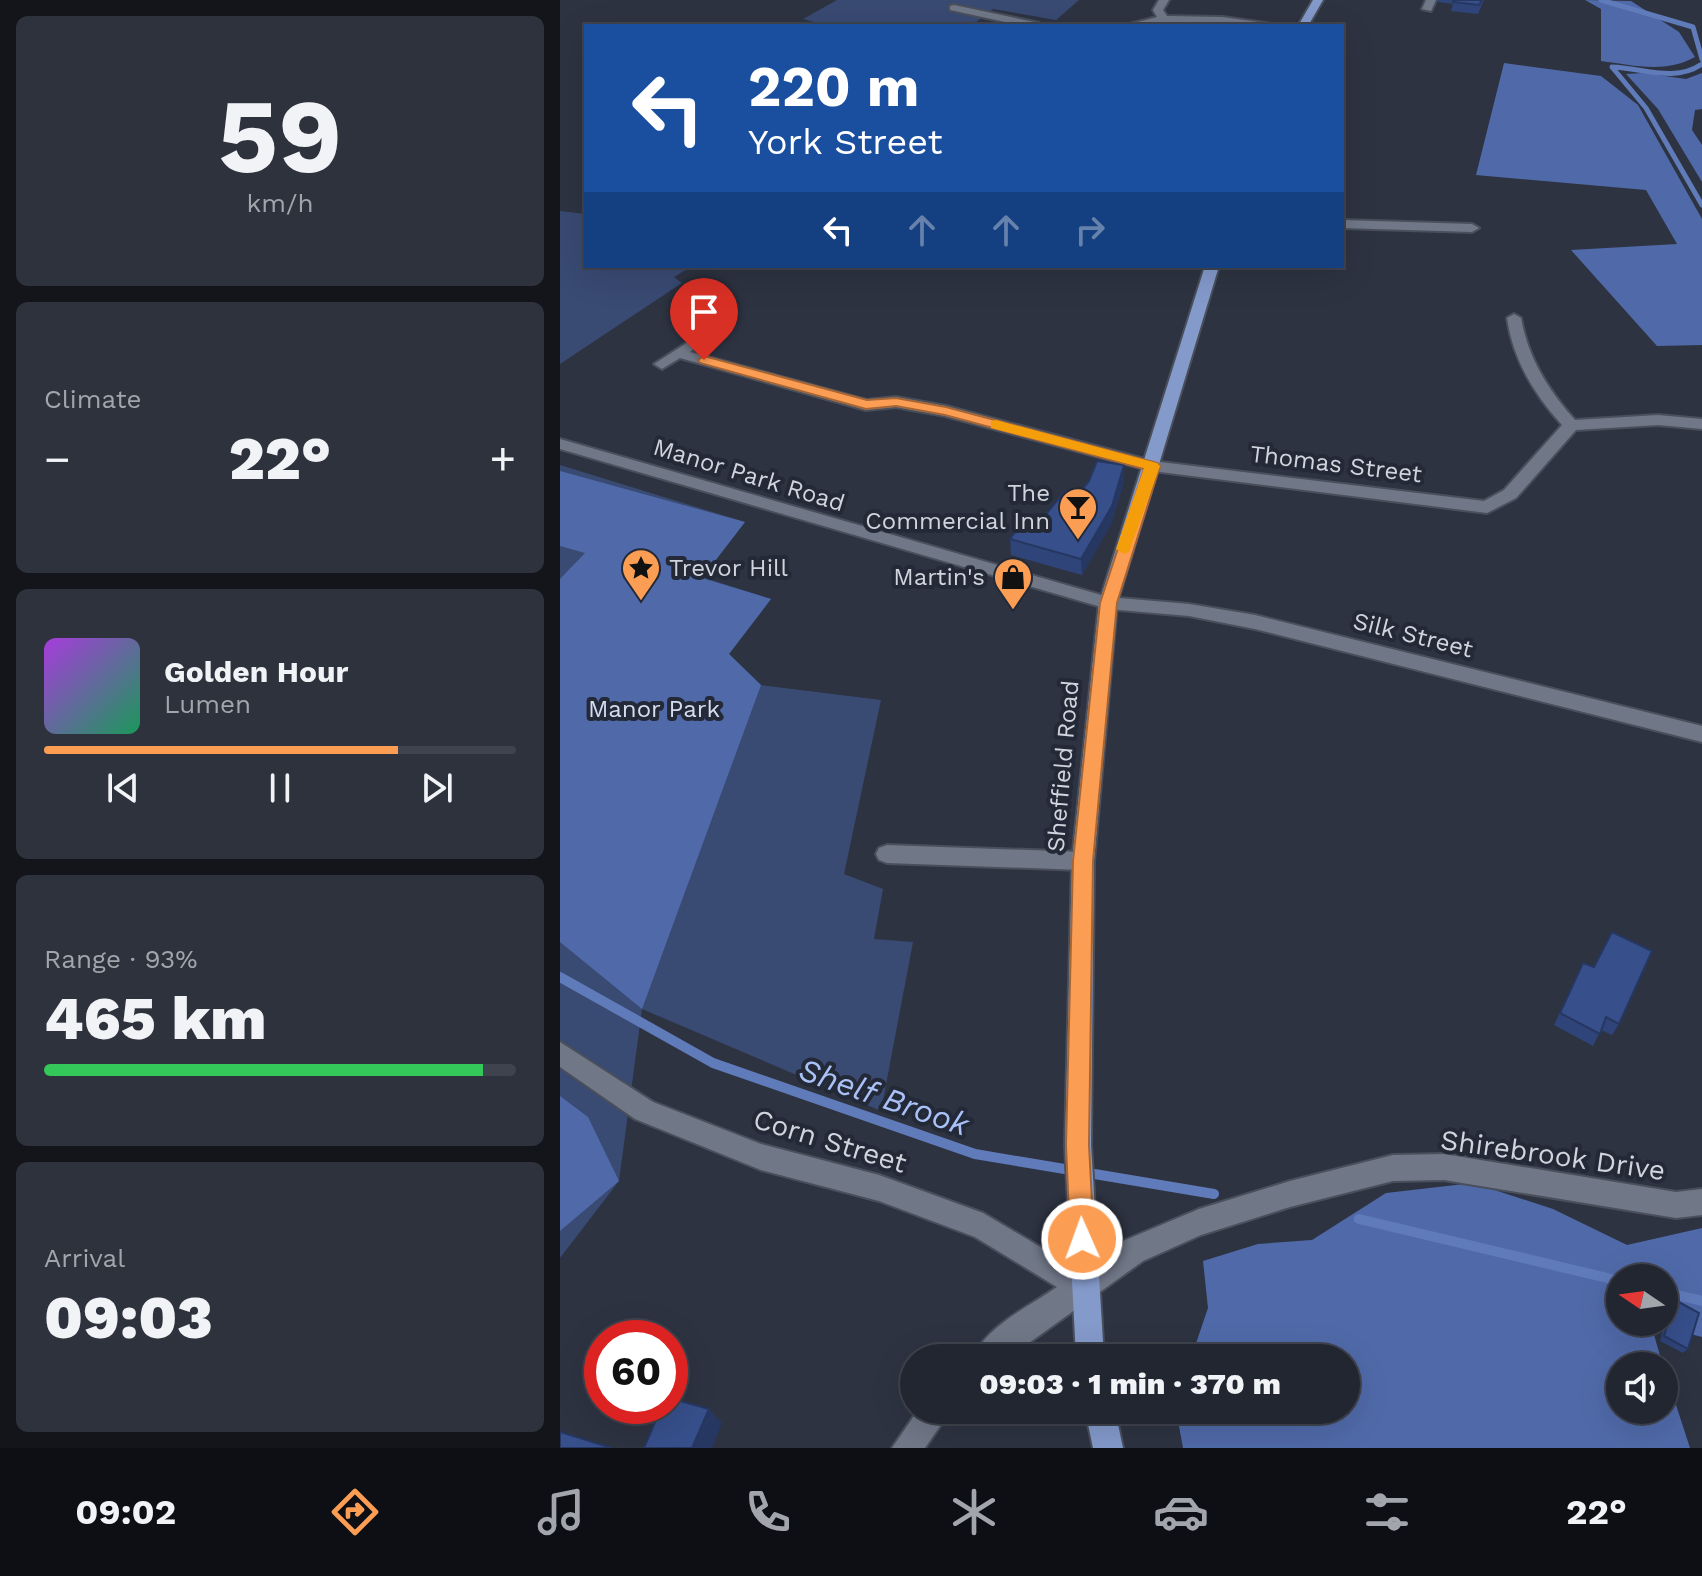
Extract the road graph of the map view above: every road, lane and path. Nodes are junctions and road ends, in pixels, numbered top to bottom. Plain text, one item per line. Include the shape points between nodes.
1 (1164, 0) edge
2 (1318, 0) edge
3 (954, 8) dead end
4 (1163, 19) junction
5 (1030, 24) edge
6 (1137, 24) edge
7 (1258, 24) edge
8 (1304, 24) edge
9 (1344, 224) edge
10 (1472, 228) dead end
11 (1211, 268) edge
12 (1514, 318) dead end
13 (696, 341) dead end
14 (678, 353) junction
15 (662, 364) dead end
16 (1702, 424) edge
17 (1571, 425) junction
18 (560, 444) edge
19 (1152, 466) junction
20 (1108, 603) junction
21 (1702, 734) edge
22 (887, 854) dead end
23 (1083, 861) junction
24 (560, 1053) edge
25 (1702, 1202) edge
26 (1084, 1288) junction
27 (1002, 1344) edge
28 (1089, 1344) edge
29 (925, 1424) edge
30 (1103, 1424) edge
31 (907, 1448) edge
32 (1108, 1448) edge

1 - 4 street via 1158,10
2 - 8 main road
3 - 5 street
4 - 6 street
4 - 7 street
9 - 10 street
11 - 19 main road, Sheffield Road
12 - 17 street via 1515,335 1547,400
13 - 14 street
14 - 15 street
14 - 19 street, Thomas Street via 866,405 896,402 946,411
16 - 17 street via 1658,420
17 - 19 street, Thomas Street via 1510,494 1487,507
18 - 20 street, Manor Park Road
19 - 20 main road, Sheffield Road
20 - 21 street, Silk Street via 1255,622
20 - 23 main road, Sheffield Road
22 - 23 street
23 - 26 main road, Sheffield Road via 1078,1145
24 - 26 street, Corn Street via 644,1111 761,1157 879,1188 983,1226
25 - 26 street, Shirebrook Drive via 1676,1205 1444,1167 1393,1168 1199,1222 1133,1251
26 - 27 street, Shirebrook Drive
26 - 28 main road, Sheffield Road
29 - 31 street
30 - 32 main road

